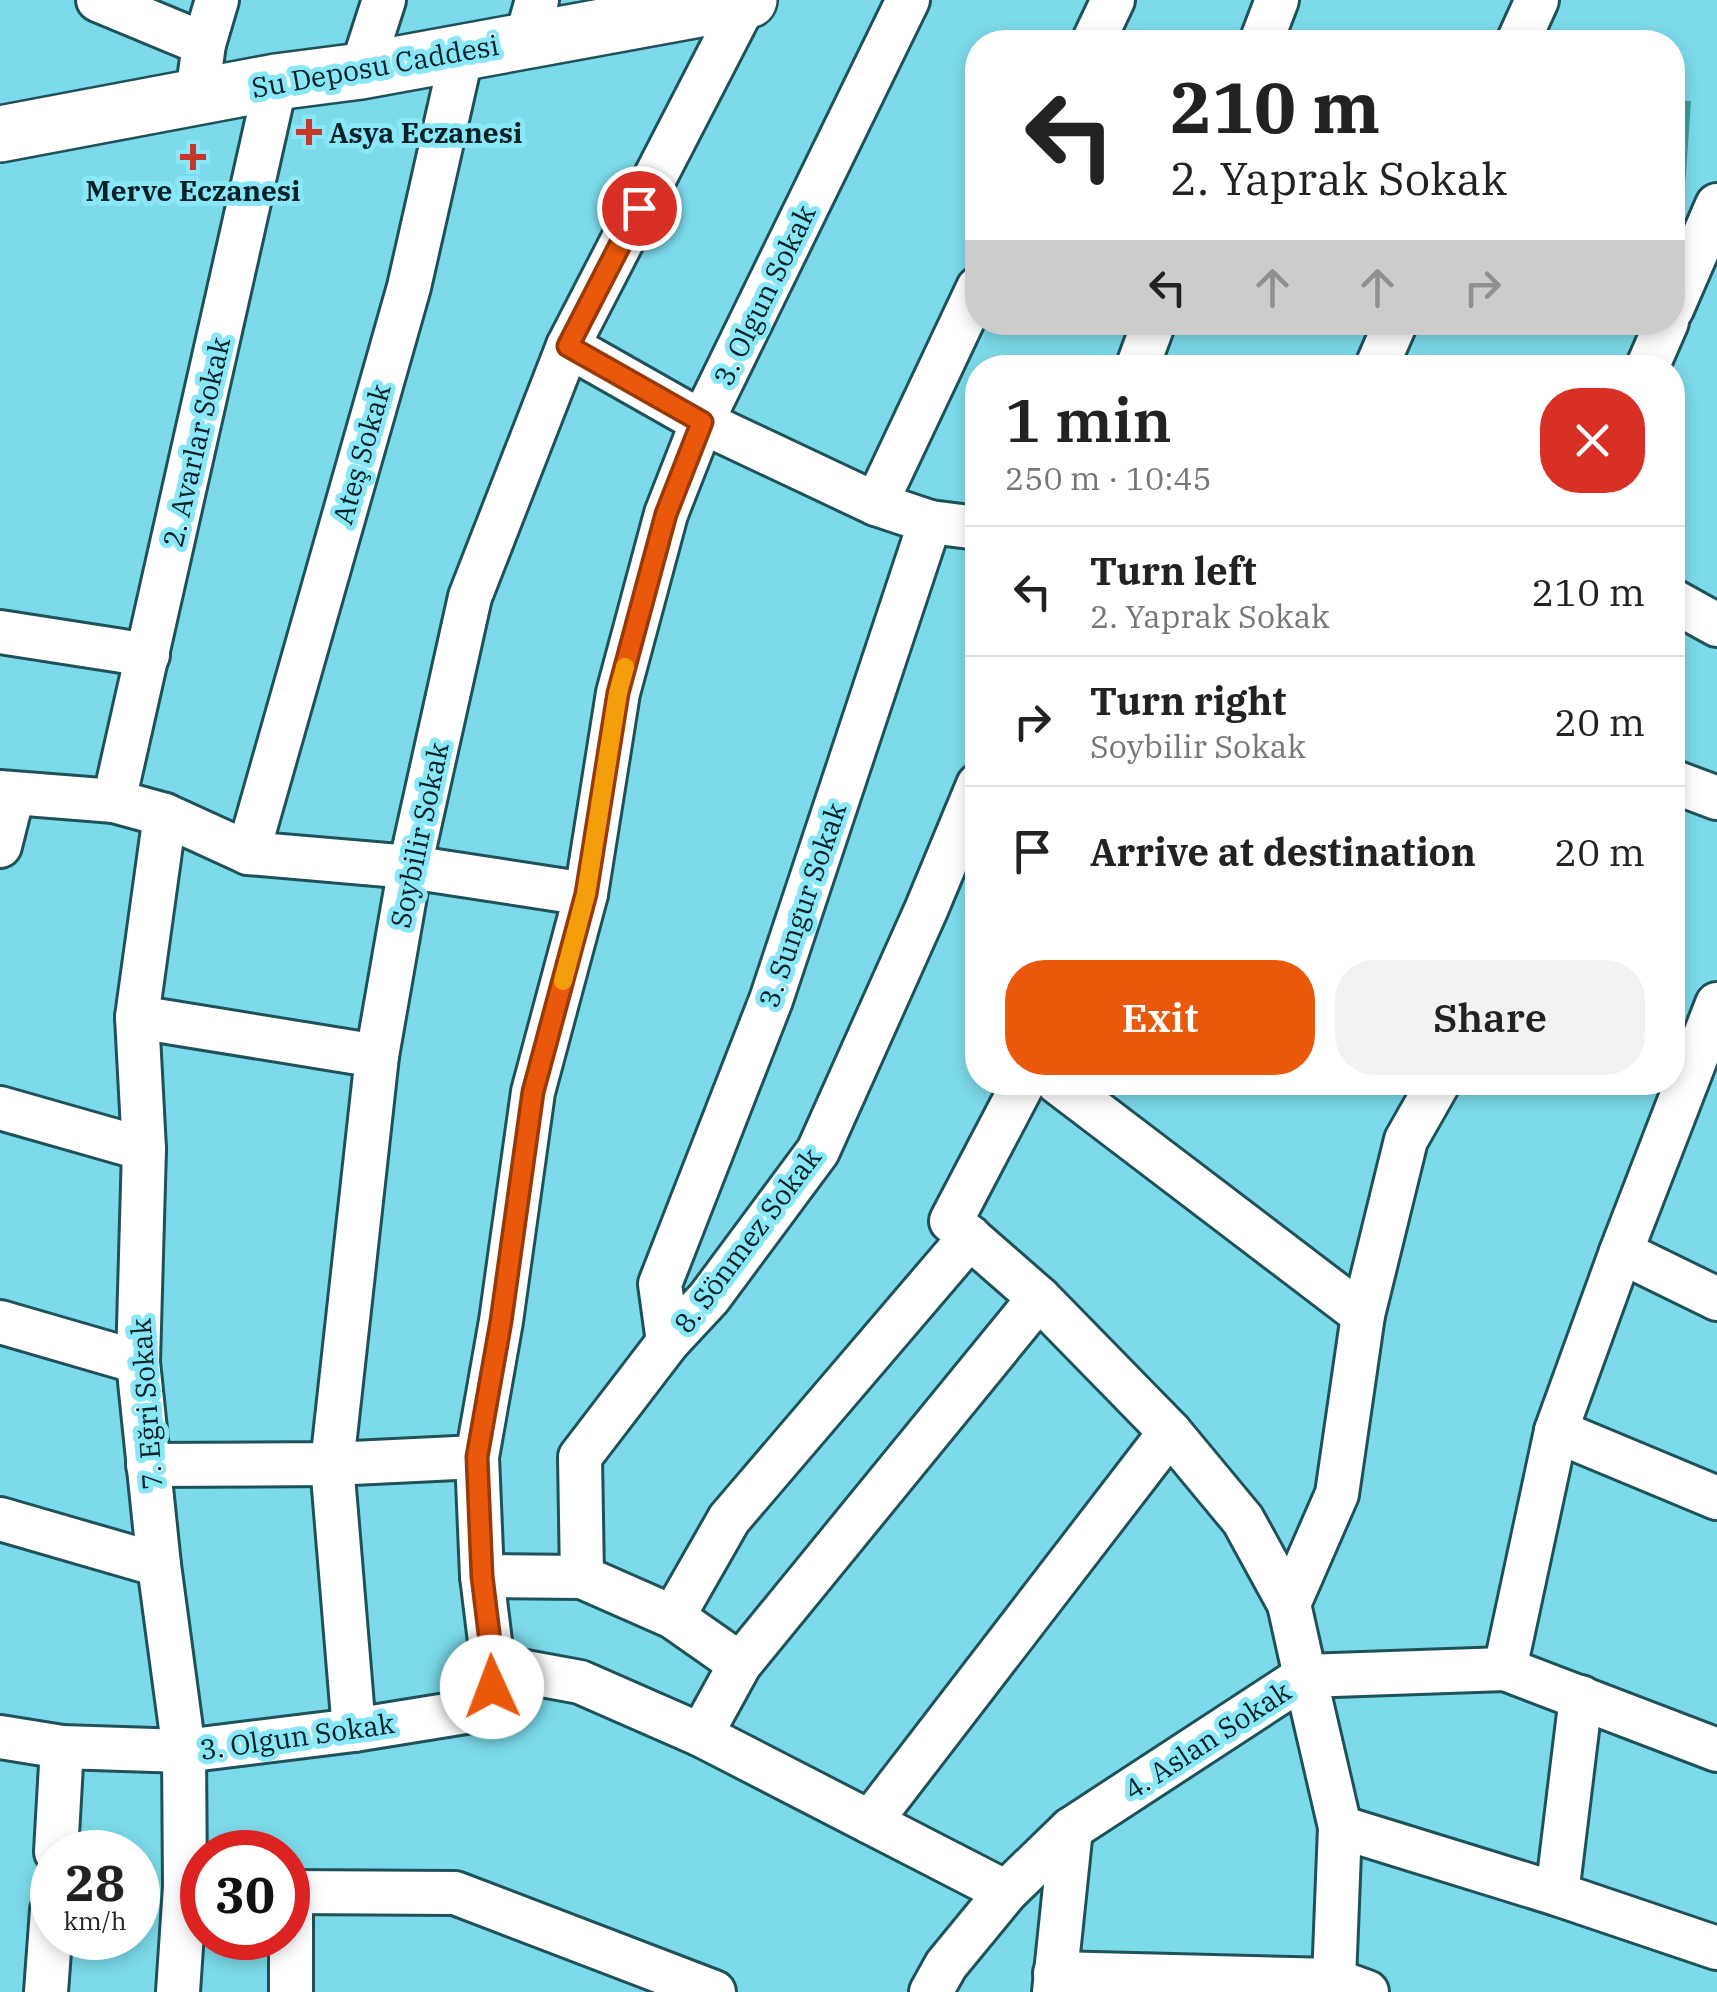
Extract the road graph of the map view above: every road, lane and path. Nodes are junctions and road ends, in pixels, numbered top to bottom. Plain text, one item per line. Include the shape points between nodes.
1 (98, 0) edge
2 (218, 0) edge
3 (384, 0) edge
4 (748, 0) edge
5 (908, 0) edge
6 (1113, 0) edge
7 (1277, 0) edge
8 (1537, 0) edge
9 (532, 20) edge
10 (1099, 30) edge
11 (1265, 30) edge
12 (1523, 30) edge
13 (204, 44) junction
14 (462, 53) junction
15 (362, 70) junction
16 (276, 82) junction
17 (196, 98) junction
18 (0, 134) edge
19 (1717, 205) edge
20 (1685, 279) edge
21 (965, 316) edge
22 (568, 346) junction
23 (702, 422) junction
24 (876, 504) junction
25 (930, 522) junction
26 (965, 526) edge
27 (1685, 607) edge
28 (1717, 625) edge
29 (0, 632) edge
30 (148, 655) junction
31 (1685, 786) edge
32 (7, 793) edge
33 (1717, 798) edge
34 (114, 802) junction
35 (165, 815) junction
36 (965, 816) edge
37 (0, 846) edge
38 (248, 853) junction
39 (410, 867) junction
40 (586, 894) junction
41 (1717, 1004) edge
42 (137, 1017) junction
43 (377, 1056) junction
44 (1703, 1079) edge
45 (1018, 1095) edge
46 (1074, 1095) edge
47 (1432, 1095) edge
48 (0, 1108) edge
49 (144, 1149) junction
50 (960, 1229) junction
51 (1621, 1252) junction
52 (1040, 1298) junction
53 (1717, 1300) edge
54 (1363, 1315) junction
55 (0, 1322) edge
56 (668, 1342) junction
57 (138, 1362) junction
58 (1170, 1432) junction
59 (1556, 1432) junction
60 (477, 1457) junction
61 (148, 1464) junction
62 (332, 1464) junction
63 (1717, 1498) edge
64 (0, 1519) edge
65 (159, 1566) junction
66 (482, 1576) junction
67 (582, 1577) junction
68 (1290, 1604) junction
69 (673, 1617) junction
70 (740, 1664) junction
71 (493, 1666) junction
72 (1506, 1670) junction
73 (1305, 1676) junction
74 (1580, 1697) junction
75 (354, 1730) junction
76 (701, 1735) junction
77 (0, 1737) edge
78 (62, 1747) junction
79 (1717, 1750) edge
80 (184, 1751) junction
81 (870, 1822) junction
82 (1340, 1827) junction
83 (1071, 1829) junction
84 (57, 1830) edge
85 (190, 1830) edge
86 (310, 1892) edge
87 (1006, 1892) junction
88 (1557, 1894) junction
89 (1717, 1948) edge
90 (48, 1960) edge
91 (183, 1960) edge
92 (290, 1960) edge
93 (1055, 1983) edge
94 (1344, 1988) edge
95 (46, 1992) edge
96 (178, 1992) edge
97 (291, 1992) edge
98 (714, 1992) edge
99 (931, 1992) edge

1 - 13 street
2 - 13 street
3 - 15 street
4 - 9 main road, Su Deposu Caddesi
4 - 22 street, Soybilir Sokak
5 - 23 street, 3. Olgun Sokak
6 - 10 street
7 - 11 street
8 - 12 street
9 - 14 main road, Su Deposu Caddesi
13 - 17 street
14 - 15 main road, Su Deposu Caddesi
14 - 38 street, Ateş Sokak via 409,287
15 - 16 main road, Su Deposu Caddesi
16 - 17 main road, Su Deposu Caddesi
16 - 30 street, 2. Avarlar Sokak
17 - 18 main road, Su Deposu Caddesi
19 - 20 street
21 - 24 street
22 - 23 street
22 - 39 street, Soybilir Sokak via 470,597
23 - 24 street
23 - 40 street, 3. Olgun Sokak via 666,514 618,693
24 - 25 street
25 - 26 street
25 - 56 street, 3. Sungur Sokak via 771,1000 660,1284
27 - 28 street
29 - 30 street
30 - 34 street, 2. Avarlar Sokak
31 - 33 street
32 - 34 street
32 - 37 street
34 - 35 street
35 - 38 street
35 - 42 street, 7. Eğri Sokak
36 - 56 street, 8. Sönmez Sokak via 818,1151
38 - 39 street
39 - 40 street
39 - 43 street, Soybilir Sokak
40 - 60 street, 3. Olgun Sokak via 533,1092
41 - 44 street
42 - 43 street
42 - 49 street, 7. Eğri Sokak
43 - 62 street, Soybilir Sokak
44 - 51 street
45 - 50 street
46 - 54 street
47 - 54 street via 1406,1140
48 - 49 street
49 - 57 street, 7. Eğri Sokak
50 - 52 street, 4. Aslan Sokak
50 - 69 street via 729,1519
51 - 53 street
51 - 59 street
52 - 58 street, 4. Aslan Sokak
52 - 70 street
54 - 68 street via 1336,1494
55 - 57 street
56 - 67 street, 8. Sönmez Sokak via 580,1457
57 - 61 street, 7. Eğri Sokak
58 - 68 street, 4. Aslan Sokak via 1243,1520
58 - 81 street
59 - 63 street
59 - 72 street
60 - 62 street
60 - 66 street, 3. Olgun Sokak
61 - 62 street
61 - 65 street, 7. Eğri Sokak
62 - 75 street, Soybilir Sokak
64 - 65 street
65 - 80 street, 7. Eğri Sokak
66 - 67 street
66 - 71 street, 3. Olgun Sokak
67 - 69 street
68 - 73 street, 4. Aslan Sokak
69 - 70 street
70 - 76 street
71 - 75 street, 3. Olgun Sokak via 490,1708
71 - 76 street via 580,1682
72 - 73 street
72 - 74 street
73 - 82 street
73 - 83 street, 4. Aslan Sokak
74 - 79 street
74 - 88 street
75 - 80 street, 3. Olgun Sokak
76 - 81 street
77 - 78 street, 3. Olgun Sokak
78 - 80 street, 3. Olgun Sokak
78 - 84 street
80 - 85 street, 7. Eğri Sokak
81 - 87 street
82 - 88 street
82 - 94 street
83 - 87 street, 4. Aslan Sokak
83 - 93 street
86 - 98 street via 454,1893
87 - 99 street, 4. Aslan Sokak
88 - 89 street
90 - 95 street
91 - 96 street, 7. Eğri Sokak
92 - 97 street
93 - 94 street

